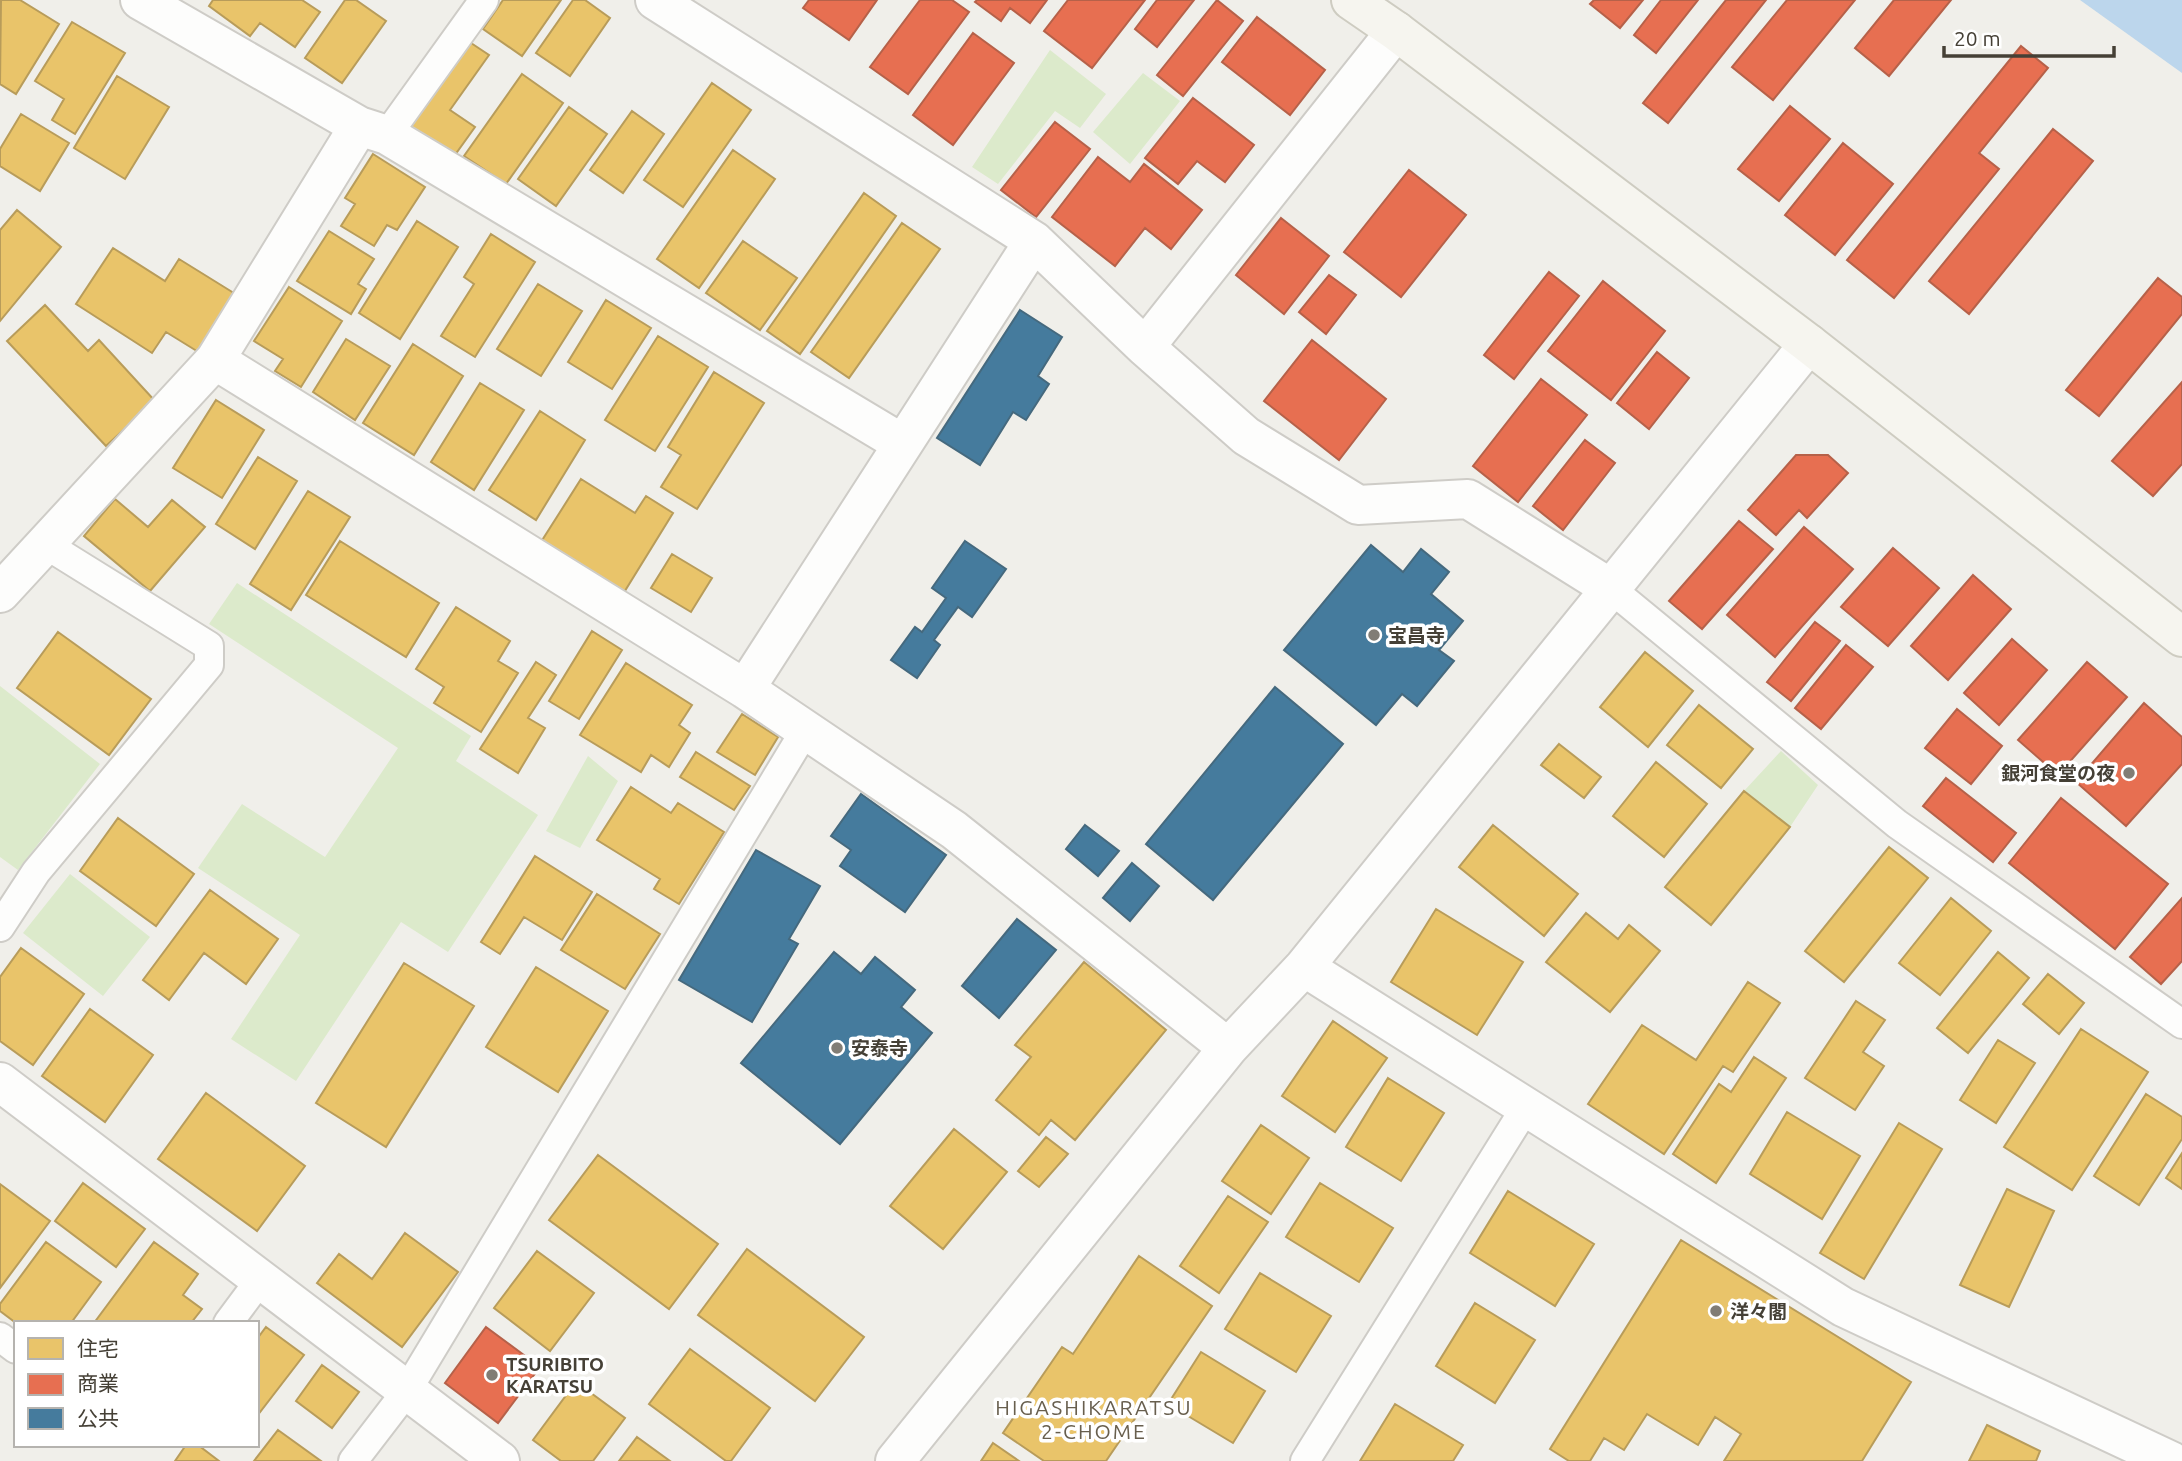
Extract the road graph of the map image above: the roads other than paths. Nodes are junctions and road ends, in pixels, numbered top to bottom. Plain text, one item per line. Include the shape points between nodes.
1 (140, 0) edge
2 (484, 0) edge
3 (655, 0) edge
4 (1351, 0) edge
5 (1396, 31) junction
6 (373, 130) junction
7 (1034, 241) junction
8 (1809, 344) junction
9 (1145, 347) junction
10 (215, 360) junction
11 (903, 444) junction
12 (46, 544) junction
13 (1610, 588) junction
14 (0, 593) edge
15 (2182, 636) edge
16 (745, 689) junction
17 (806, 729) junction
18 (0, 927) edge
19 (1304, 967) junction
20 (2182, 1024) edge
21 (1228, 1048) junction
22 (0, 1082) edge
23 (1526, 1107) junction
24 (260, 1280) junction
25 (229, 1321) edge
26 (406, 1392) junction
27 (353, 1461) edge
28 (500, 1461) edge
29 (894, 1461) edge
30 (1305, 1461) edge
31 (2171, 1461) edge

1 - 6 street
2 - 6 lane
3 - 7 street
4 - 5 street
5 - 8 street
5 - 9 street
6 - 10 street
6 - 11 street
7 - 9 street
7 - 11 street
8 - 13 street
8 - 15 street
9 - 13 street via 1246,436 1358,505 1468,499
10 - 12 street
10 - 16 street
11 - 16 street
12 - 14 street
12 - 18 lane via 209,646 209,665 36,872
13 - 19 street
13 - 20 lane via 1897,824
16 - 17 street
17 - 21 street via 954,830
17 - 26 lane
19 - 21 street
19 - 23 street
21 - 29 street
22 - 24 street
23 - 30 lane
23 - 31 street via 1843,1307
24 - 25 lane
24 - 26 street
26 - 27 lane
26 - 28 street

